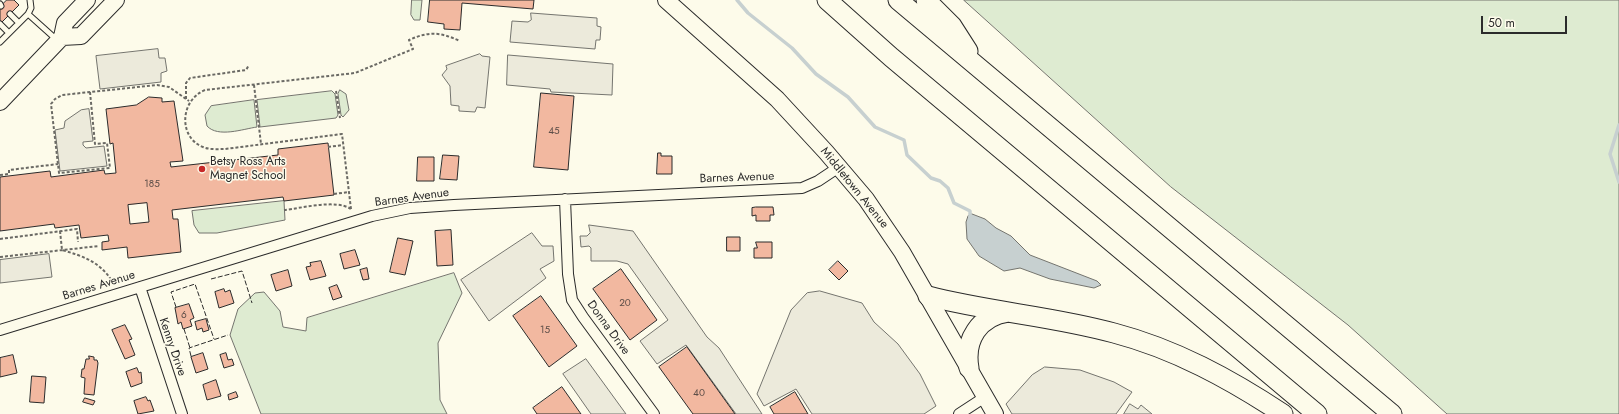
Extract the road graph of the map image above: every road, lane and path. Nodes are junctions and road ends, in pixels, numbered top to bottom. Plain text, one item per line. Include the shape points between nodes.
1 (30, 0) edge
2 (87, 0) edge
3 (116, 0) edge
4 (666, 0) edge
5 (827, 0) edge
6 (898, 0) edge
7 (926, 0) edge
8 (10, 14) dead end
9 (28, 14) junction
10 (19, 23) junction
11 (0, 24) edge
12 (9, 33) junction
13 (60, 39) junction
14 (460, 41) dead end
15 (0, 42) edge
16 (249, 65) dead end
17 (976, 65) junction
18 (254, 85) junction
19 (336, 91) dead end
20 (90, 92) junction
21 (1, 98) edge
22 (186, 99) junction
23 (189, 101) junction
24 (340, 118) dead end
25 (261, 144) junction
26 (343, 145) junction
27 (328, 147) dead end
28 (58, 164) junction
29 (839, 166) junction
30 (0, 175) edge
31 (348, 192) junction
32 (334, 194) dead end
33 (565, 198) junction
34 (284, 210) dead end
35 (60, 231) junction
36 (0, 239) edge
37 (78, 242) dead end
38 (99, 246) dead end
39 (62, 250) junction
40 (0, 257) edge
41 (112, 282) dead end
42 (140, 287) junction
43 (928, 296) junction
44 (1009, 312) junction
45 (0, 330) edge
46 (969, 368) junction
47 (986, 397) junction
48 (182, 414) edge
49 (654, 414) edge
50 (959, 414) edge
51 (995, 414) edge
52 (1283, 414) edge
53 (1317, 414) edge
54 (1392, 414) edge

1 - 9 lane via 31,8
2 - 13 main road via 66,23
3 - 13 main road via 81,36
4 - 29 main road, Middletown Avenue via 777,99
5 - 53 highway via 891,57
6 - 17 highway
7 - 17 highway via 952,26
8 - 10 lane
9 - 10 lane
9 - 13 lane
10 - 12 lane
11 - 12 lane
12 - 15 lane
13 - 21 main road
14 - 18 path via 446,35 425,33 409,40 413,49 363,71
16 - 22 path via 246,70 190,78 186,83
17 - 54 highway
18 - 23 path via 205,90
18 - 25 path
19 - 24 path
20 - 22 path via 157,84
20 - 28 path via 62,95 52,102
20 - 28 path via 96,144 107,143 110,168 59,174
22 - 23 path
23 - 25 path via 186,111 187,131 202,147 217,149
25 - 26 path via 342,134
26 - 27 path
26 - 31 path
28 - 30 path via 9,170 9,174
29 - 33 street, Barnes Avenue via 818,181 802,188
29 - 43 main road, Middletown Avenue via 879,216
31 - 32 path
31 - 34 path via 351,210 335,204
33 - 42 street, Barnes Avenue via 410,208
33 - 49 street, Donna Drive via 568,274 572,300
35 - 36 path
35 - 37 path via 77,229
35 - 39 path
38 - 39 path
39 - 40 path
39 - 41 path via 93,261 106,272
42 - 45 street, Barnes Avenue
42 - 48 street, Kenny Drive
43 - 44 highway
43 - 46 main road, Middletown Avenue
44 - 46 highway via 990,317 976,329 969,348
44 - 52 highway via 1094,328 1166,349 1212,371
46 - 47 main road, Middletown Avenue
47 - 50 street
47 - 51 main road, Middletown Avenue

